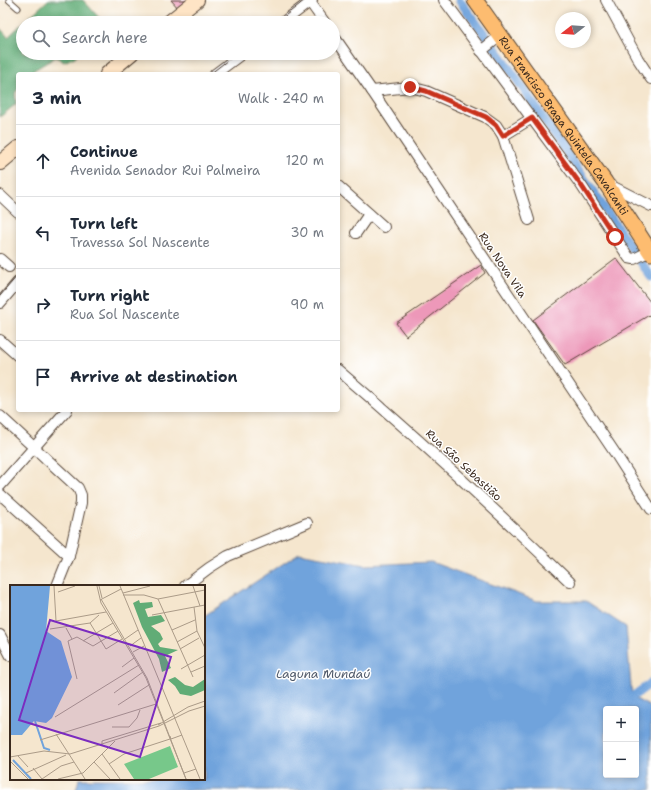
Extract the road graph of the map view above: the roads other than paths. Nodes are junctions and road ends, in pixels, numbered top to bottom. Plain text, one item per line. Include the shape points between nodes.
1 (10, 0) edge
2 (197, 0) edge
3 (444, 0) edge
4 (475, 0) edge
5 (606, 0) edge
6 (311, 1) edge
7 (18, 8) dead end
8 (177, 16) edge
9 (291, 16) edge
10 (321, 16) edge
11 (498, 38) junction
12 (340, 45) edge
13 (484, 49) junction
14 (124, 60) edge
15 (234, 60) edge
16 (109, 72) edge
17 (218, 72) edge
18 (651, 79) edge
19 (372, 91) junction
20 (532, 118) junction
21 (503, 136) junction
22 (16, 150) edge
23 (0, 164) edge
24 (605, 182) junction
25 (340, 188) edge
26 (0, 195) edge
27 (651, 206) edge
28 (16, 210) edge
29 (370, 214) junction
30 (528, 220) dead end
31 (384, 226) dead end
32 (356, 233) dead end
33 (642, 255) edge
34 (0, 259) edge
35 (9, 267) dead end
36 (16, 284) edge
37 (0, 302) edge
38 (0, 340) edge
39 (16, 354) edge
40 (340, 372) edge
41 (65, 412) edge
42 (0, 416) edge
43 (34, 446) junction
44 (0, 486) edge
45 (0, 494) edge
46 (651, 509) edge
47 (307, 523) dead end
48 (69, 556) junction
49 (570, 582) dead end
50 (57, 585) edge
51 (186, 585) edge
52 (5, 636) edge
53 (10, 653) edge

1 - 7 lane
2 - 8 street
3 - 13 street
4 - 11 main road, Rua Francisco Braga Quintela Cavalcanti
5 - 18 street
6 - 9 street
6 - 10 street
11 - 13 street
11 - 24 main road, Rua Francisco Braga Quintela Cavalcanti
12 - 19 street, Rua Nova Vila
13 - 20 street
14 - 16 street
15 - 17 street
19 - 21 street via 410,87 426,91 486,117 496,125
19 - 46 street, Rua Nova Vila
20 - 21 street
20 - 33 street via 629,258
21 - 30 street
22 - 23 street
24 - 27 street
24 - 33 main road, Rua Francisco Braga Quintela Cavalcanti
25 - 29 street
26 - 28 street
29 - 31 street
29 - 32 street
34 - 35 street
36 - 37 street
38 - 39 street
40 - 49 street, Rua São Sebastião via 516,528
41 - 43 street
42 - 43 street
43 - 44 street
43 - 48 street via 78,488 81,495
45 - 48 street
47 - 51 street via 228,556
48 - 50 street
52 - 53 street

